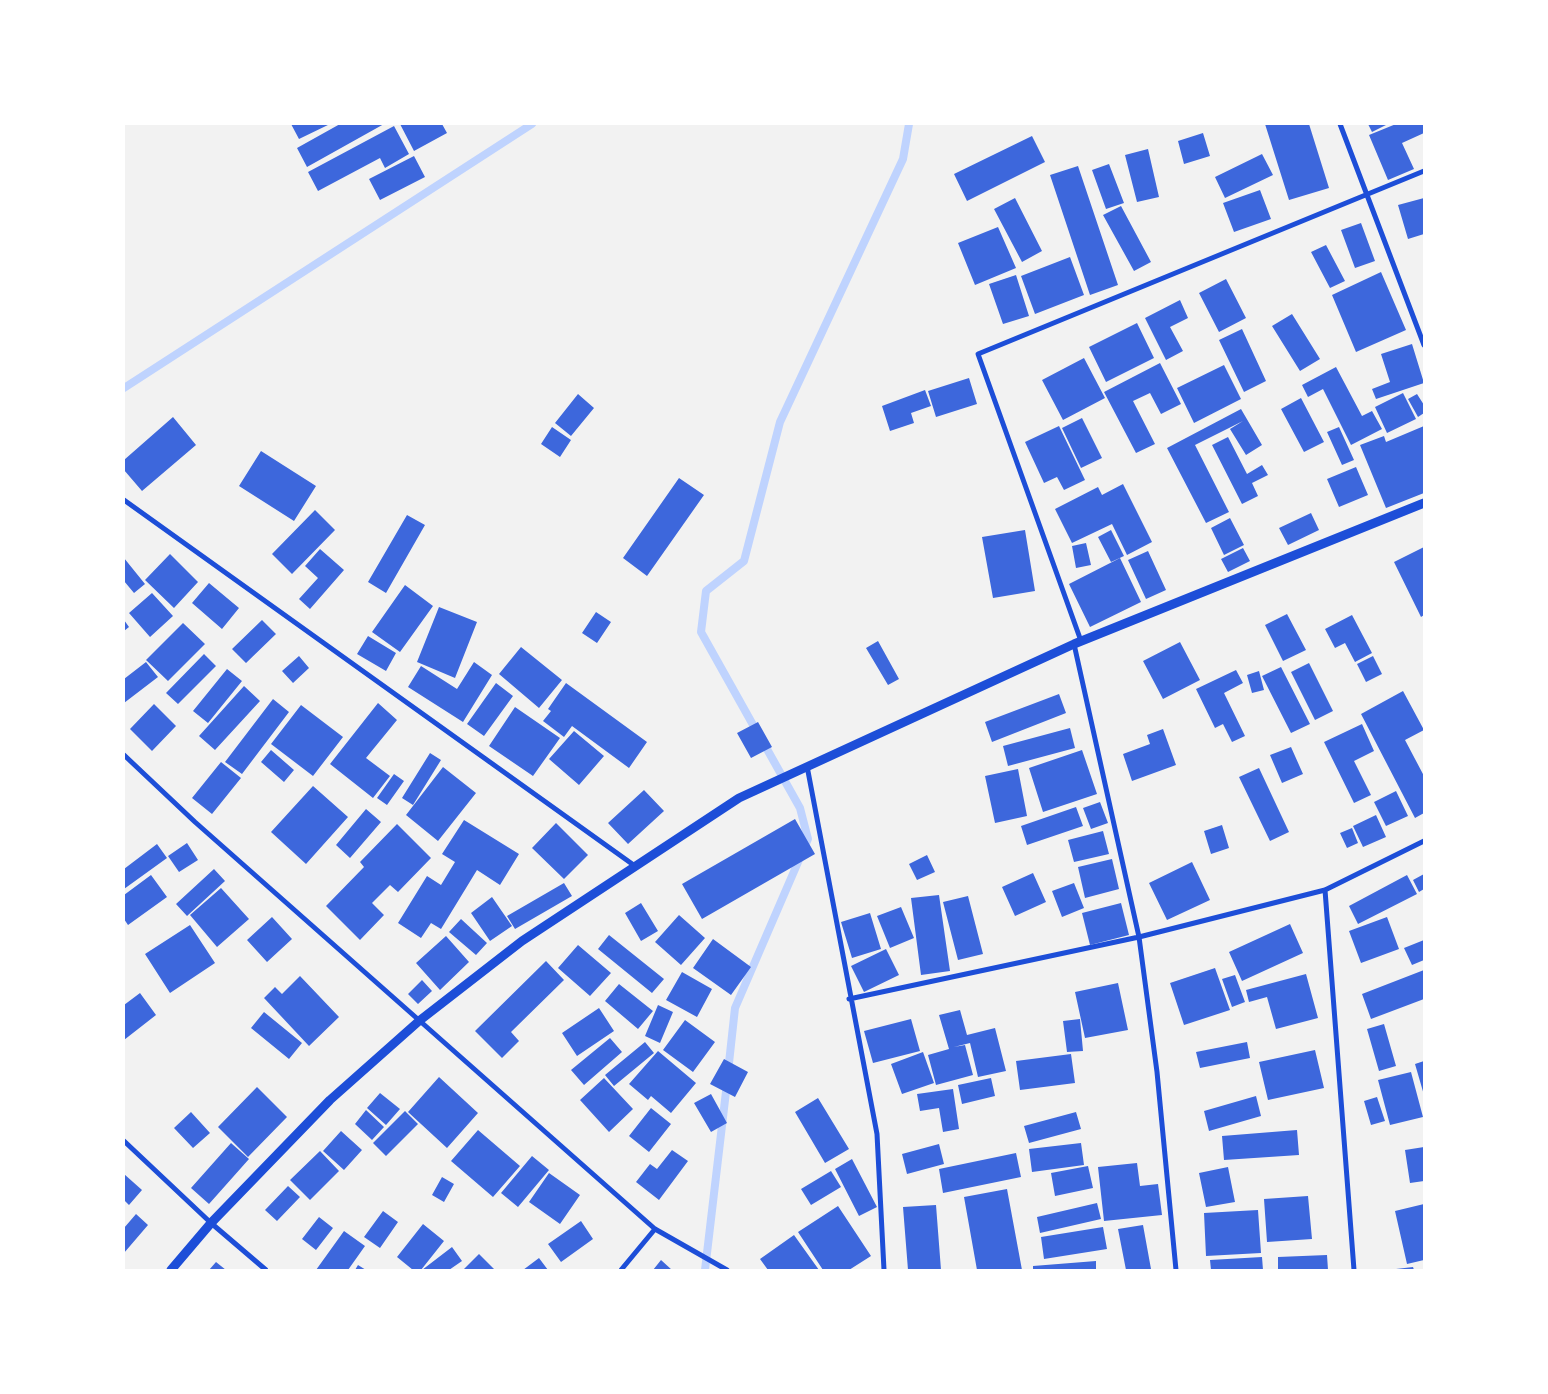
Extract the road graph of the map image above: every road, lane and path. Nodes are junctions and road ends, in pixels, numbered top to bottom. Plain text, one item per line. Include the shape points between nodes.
1 (1340, 124) edge
2 (1424, 170) edge
3 (1368, 192) junction
4 (1424, 345) edge
5 (124, 500) edge
6 (1424, 503) edge
7 (1078, 643) junction
8 (124, 755) edge
9 (807, 766) junction
10 (1424, 841) edge
11 (635, 866) junction
12 (1325, 890) junction
13 (1139, 937) junction
14 (850, 1000) junction
15 (419, 1020) junction
16 (124, 1141) edge
17 (211, 1223) junction
18 (655, 1229) junction
19 (171, 1270) edge
20 (266, 1270) edge
21 (621, 1270) edge
22 (727, 1270) edge
23 (884, 1270) edge
24 (1176, 1270) edge
25 (1354, 1270) edge

1 - 3 street
2 - 3 street
3 - 4 street
3 - 7 street via 978,354
5 - 11 street
6 - 7 street
7 - 9 street
7 - 13 street
8 - 15 street
9 - 11 street via 740,798
9 - 14 street
10 - 12 street
11 - 15 street via 522,941
12 - 13 street
12 - 25 street
13 - 14 street
13 - 24 street via 1157,1072
14 - 23 street via 877,1134
15 - 17 street via 330,1100
15 - 18 street
16 - 17 street
17 - 19 street
17 - 20 street
18 - 21 street
18 - 22 street

